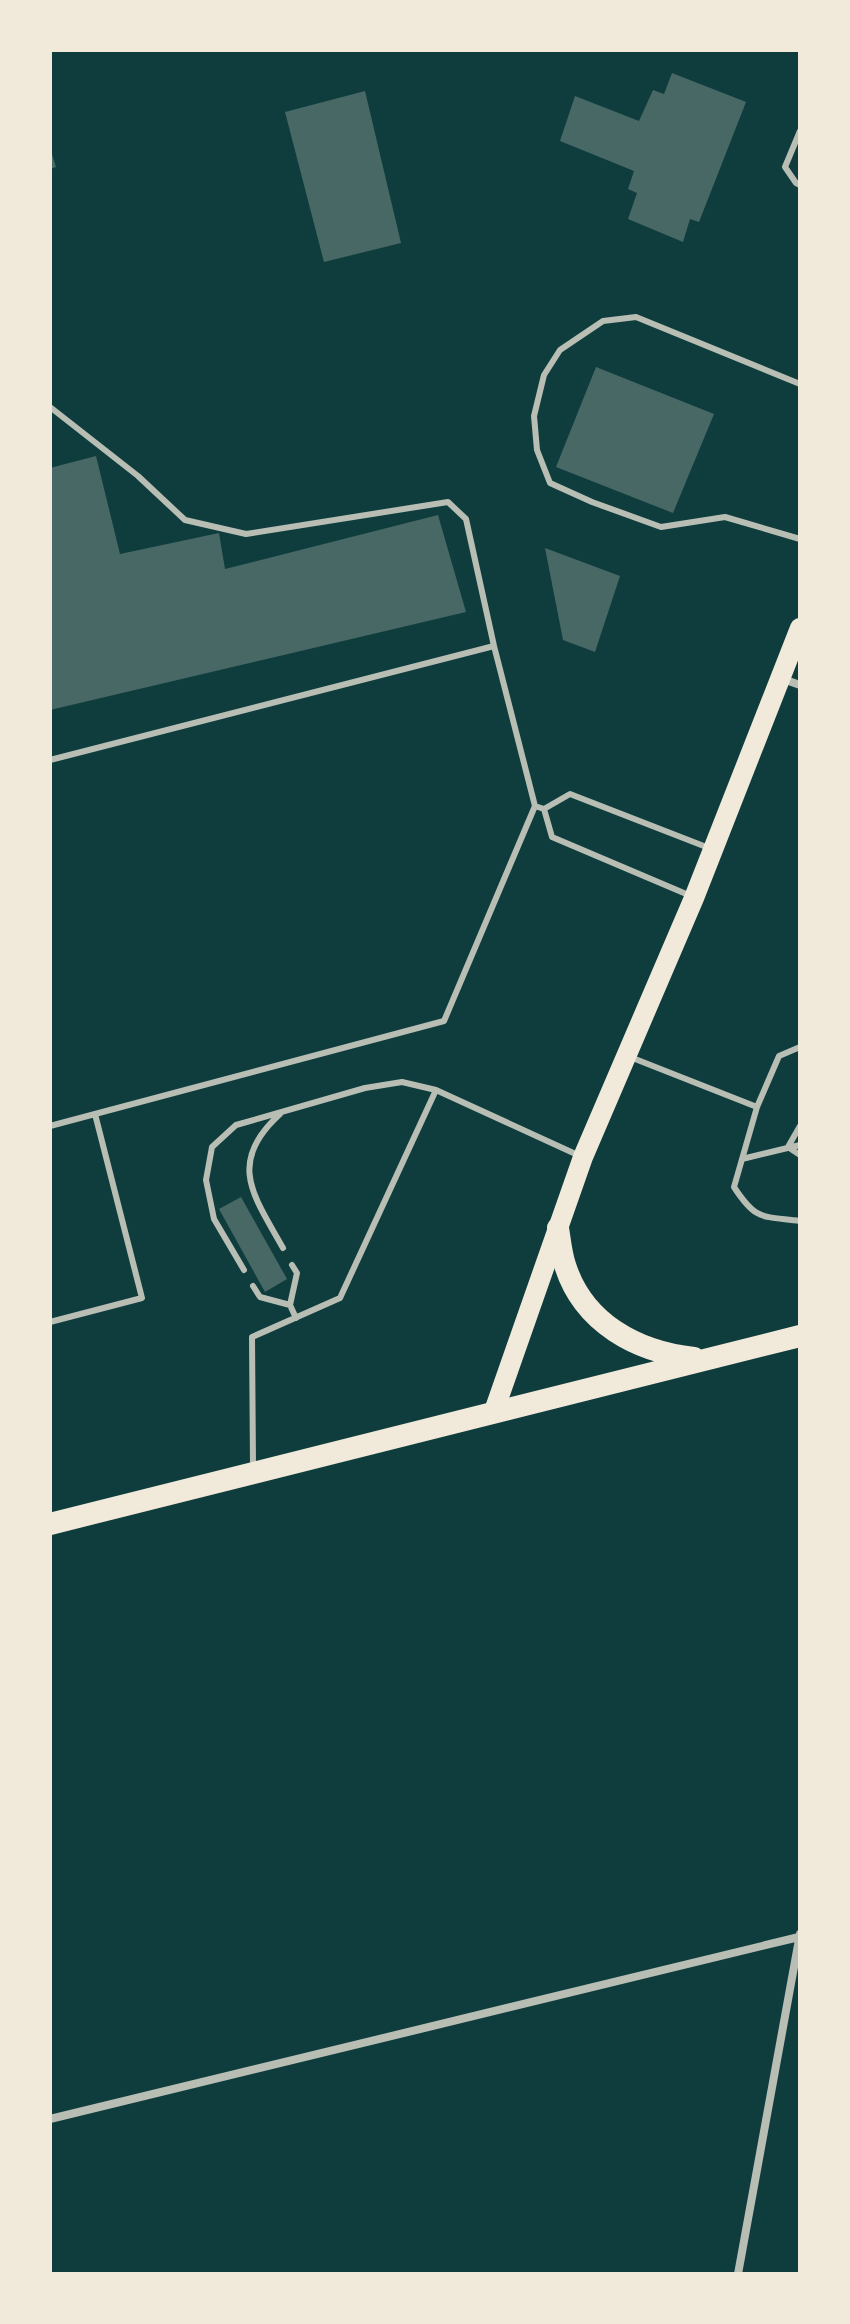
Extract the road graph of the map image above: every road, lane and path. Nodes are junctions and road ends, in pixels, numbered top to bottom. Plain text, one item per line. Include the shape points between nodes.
1 (800, 131) edge
2 (800, 185) edge
3 (800, 384) edge
4 (50, 407) edge
5 (800, 539) edge
6 (800, 628) edge
7 (494, 646) junction
8 (780, 677) junction
9 (800, 685) edge
10 (50, 760) edge
11 (535, 806) junction
12 (544, 809) junction
13 (713, 850) junction
14 (694, 898) junction
15 (800, 1047) edge
16 (626, 1056) junction
17 (436, 1090) junction
18 (757, 1107) junction
19 (282, 1111) junction
20 (95, 1114) junction
21 (50, 1126) edge
22 (800, 1126) edge
23 (800, 1145) edge
24 (788, 1147) junction
25 (800, 1155) edge
26 (583, 1157) junction
27 (742, 1159) junction
28 (800, 1221) edge
29 (558, 1228) junction
30 (283, 1248) dead end
31 (292, 1265) dead end
32 (244, 1270) dead end
33 (253, 1286) dead end
34 (290, 1305) junction
35 (296, 1318) junction
36 (50, 1322) edge
37 (800, 1336) edge
38 (707, 1359) junction
39 (494, 1411) junction
40 (254, 1474) junction
41 (50, 1524) edge
42 (800, 1936) edge
43 (50, 2119) edge
44 (738, 2274) edge

1 - 2 lane via 785,167
3 - 5 lane via 636,317 603,321 560,350 544,375 534,416 537,450 550,483 661,527 725,517
4 - 7 lane via 185,520 246,534 448,502 466,519
6 - 8 main road
7 - 10 lane
7 - 11 lane
8 - 9 street
8 - 13 main road
11 - 12 lane
11 - 20 lane via 444,1021
12 - 13 lane via 570,794
12 - 14 lane via 552,837
13 - 14 main road
14 - 16 main road
15 - 18 lane via 779,1056
16 - 18 lane
16 - 26 main road
17 - 19 lane via 402,1082
17 - 26 lane
17 - 35 lane via 340,1298
18 - 27 lane
19 - 30 lane via 264,1128 250,1154 249,1180
19 - 32 lane via 236,1125 212,1147 206,1180 214,1219
20 - 21 lane
20 - 36 lane via 142,1298
22 - 24 lane
23 - 24 lane
24 - 25 lane
24 - 27 lane
26 - 29 main road
27 - 28 lane via 734,1187 748,1209 762,1217
29 - 38 highway via 565,1266 584,1304 603,1325 668,1355
29 - 39 main road
31 - 34 lane via 297,1273
33 - 34 lane via 260,1297
34 - 35 lane
35 - 40 lane via 252,1337
37 - 38 highway
38 - 39 highway
39 - 40 highway
40 - 41 highway
42 - 43 street
42 - 44 street

